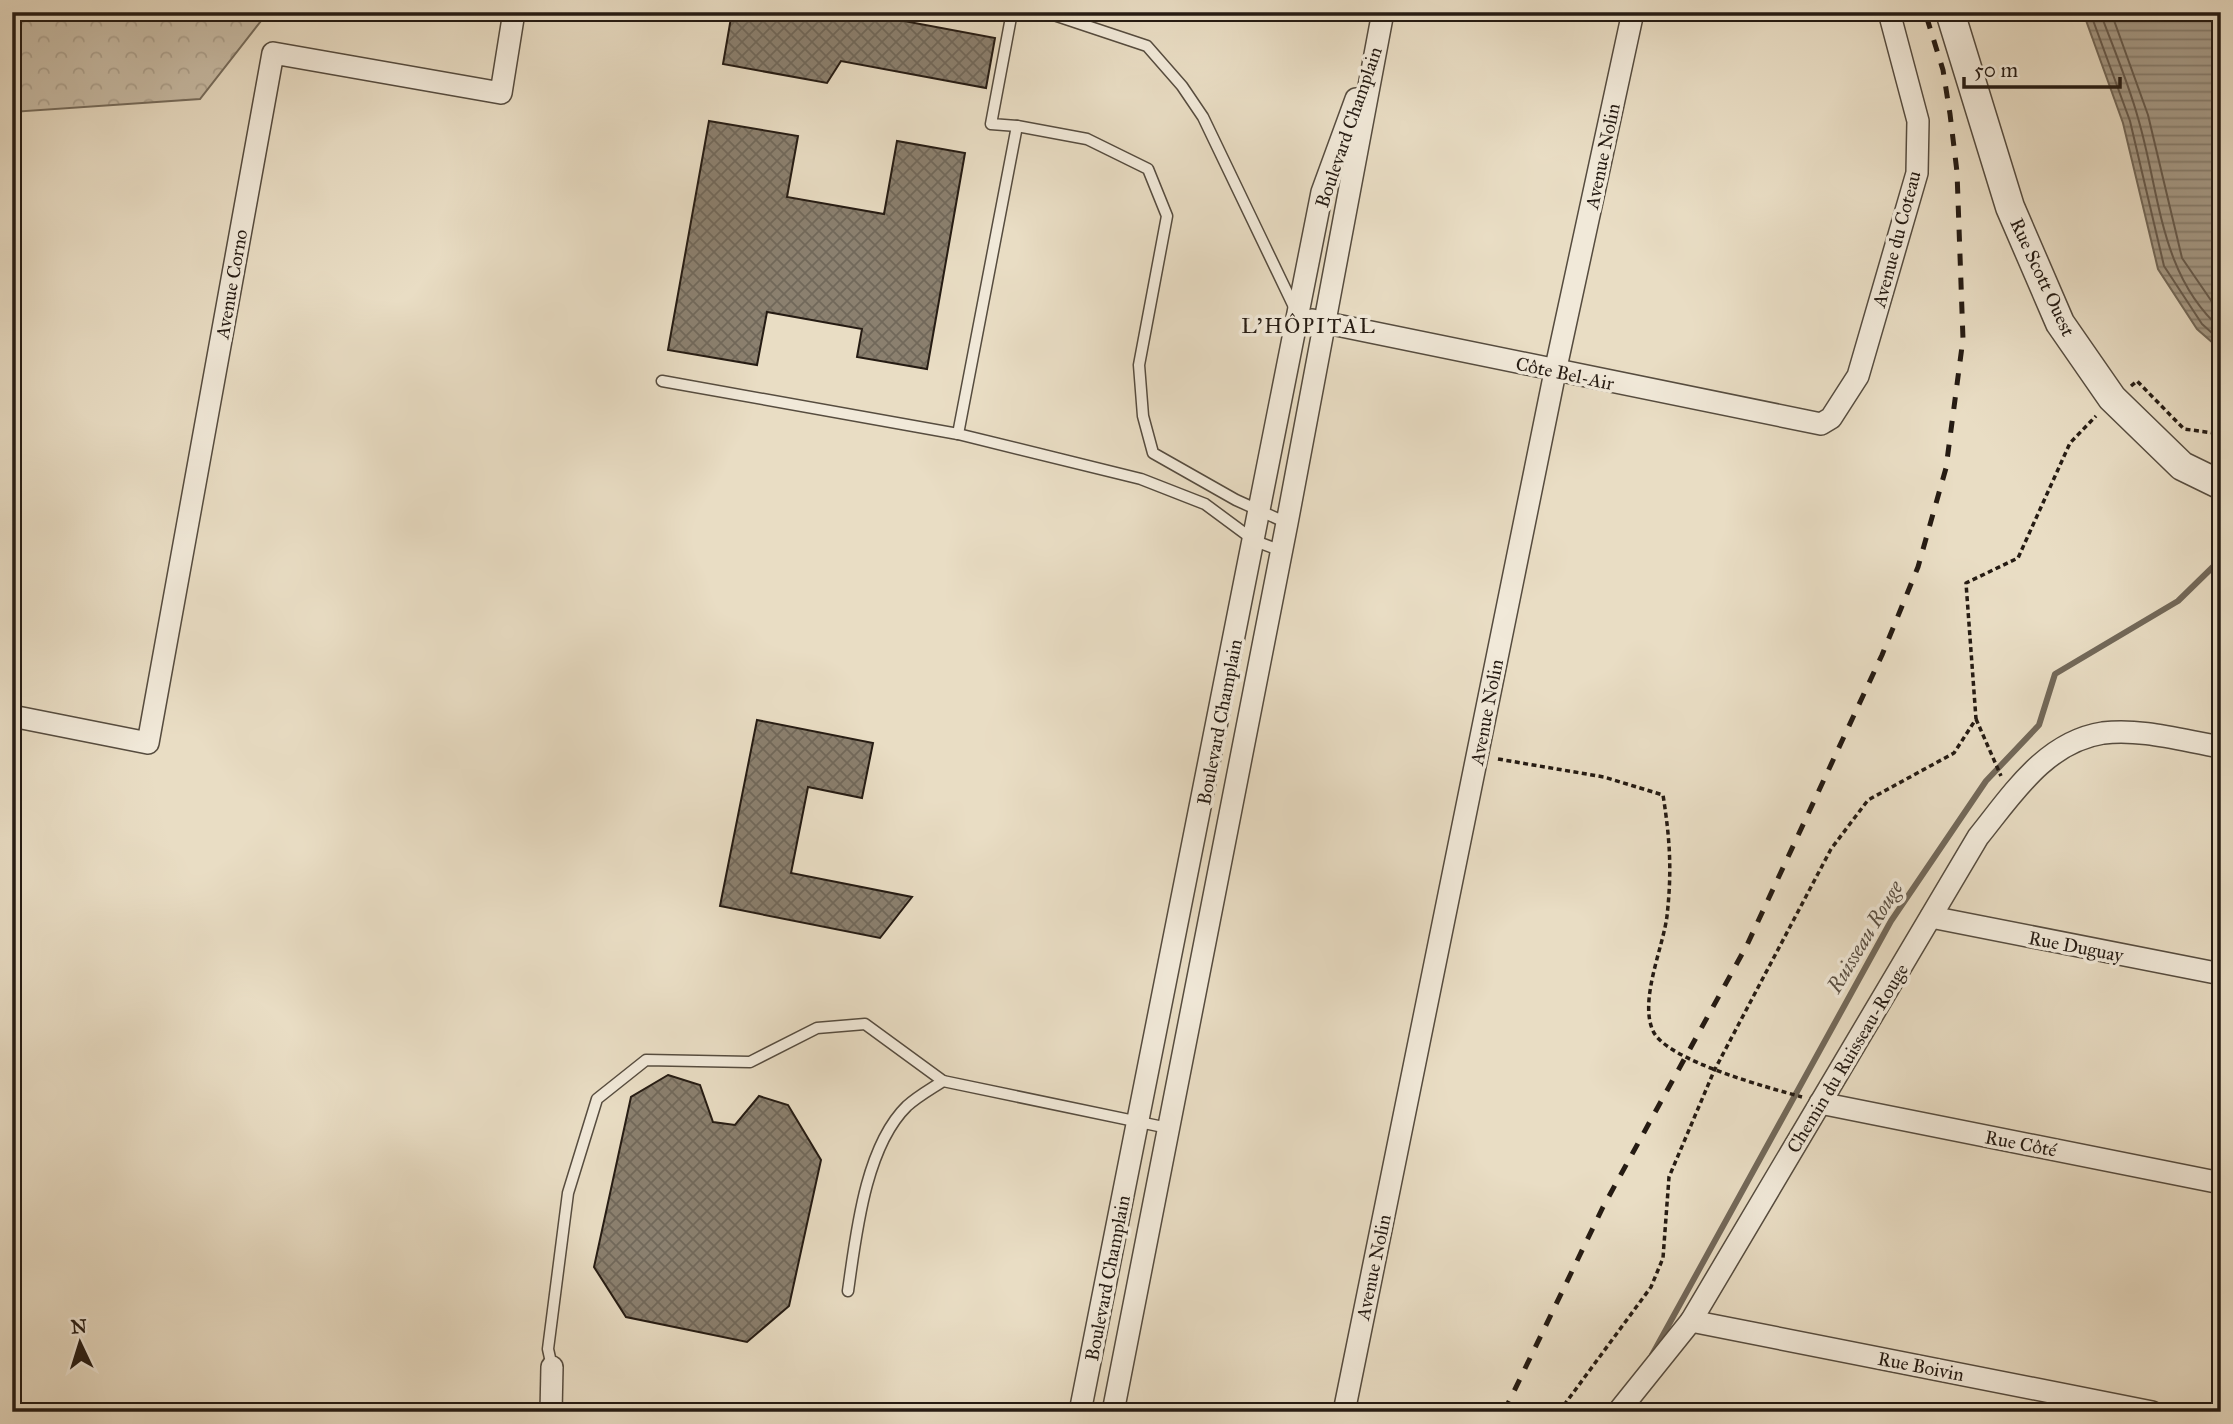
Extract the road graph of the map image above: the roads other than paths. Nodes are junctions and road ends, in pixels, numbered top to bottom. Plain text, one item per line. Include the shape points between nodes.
1 (514, 12) edge
2 (1012, 12) edge
3 (1045, 12) edge
4 (1383, 12) edge
5 (1633, 12) edge
6 (1889, 12) edge
7 (1950, 12) edge
8 (1378, 38) junction
9 (1017, 126) junction
10 (1299, 316) junction
11 (1324, 322) junction
12 (1555, 372) junction
13 (662, 381) dead end
14 (1831, 418) joint
15 (958, 435) junction
16 (2221, 485) edge
17 (1261, 512) junction
18 (1287, 523) junction
19 (1255, 541) junction
20 (1282, 551) junction
21 (12, 716) edge
22 (2221, 747) edge
23 (1931, 917) junction
24 (2221, 974) edge
25 (943, 1081) junction
26 (1820, 1103) junction
27 (1139, 1122) junction
28 (1168, 1128) junction
29 (2221, 1183) edge
30 (848, 1291) dead end
31 (1691, 1321) junction
32 (552, 1367) joint
33 (551, 1412) edge
34 (1080, 1412) edge
35 (1113, 1412) edge
36 (1344, 1412) edge
37 (1618, 1412) edge
38 (2152, 1412) edge

1 - 21 street, Avenue Corno via 500,93 273,53 148,743
2 - 9 lane via 991,124
3 - 10 lane via 1147,46 1182,86 1203,117
4 - 8 street, Boulevard Champlain
5 - 12 street, Avenue Nolin
6 - 14 street, Avenue du Coteau via 1918,121 1917,173 1858,376
7 - 16 street, Rue Scott Ouest via 2010,207 2060,323 2112,398 2182,466
8 - 10 street, Boulevard Champlain via 1322,191
8 - 11 street, Boulevard Champlain
9 - 15 lane
9 - 17 lane via 1087,139 1148,169 1167,216 1139,365 1143,416 1153,453
10 - 11 street, Côte Bel-Air
10 - 17 street, Boulevard Champlain
11 - 12 street, Côte Bel-Air
11 - 18 street, Boulevard Champlain
12 - 14 street, Côte Bel-Air via 1821,424
12 - 36 street, Avenue Nolin
13 - 15 lane
15 - 19 lane via 1142,479 1205,504
17 - 18 lane
17 - 19 street, Boulevard Champlain
18 - 20 street, Boulevard Champlain
19 - 20 lane
19 - 27 street, Boulevard Champlain
20 - 28 street, Boulevard Champlain
22 - 23 street, Chemin du Ruisseau-Rouge via 2103,733 2057,750 2028,776 1978,837
23 - 24 street, Rue Duguay
23 - 26 street, Chemin du Ruisseau-Rouge
25 - 27 lane
25 - 30 lane via 906,1107 880,1147 860,1215
25 - 32 lane via 865,1024 817,1028 750,1062 646,1060 597,1099 568,1193 548,1349
26 - 29 street, Rue Côté
26 - 31 street, Chemin du Ruisseau-Rouge
27 - 28 lane
27 - 34 street, Boulevard Champlain
28 - 35 street, Boulevard Champlain
31 - 37 street, Chemin du Ruisseau-Rouge
31 - 38 street, Rue Boivin
32 - 33 street

